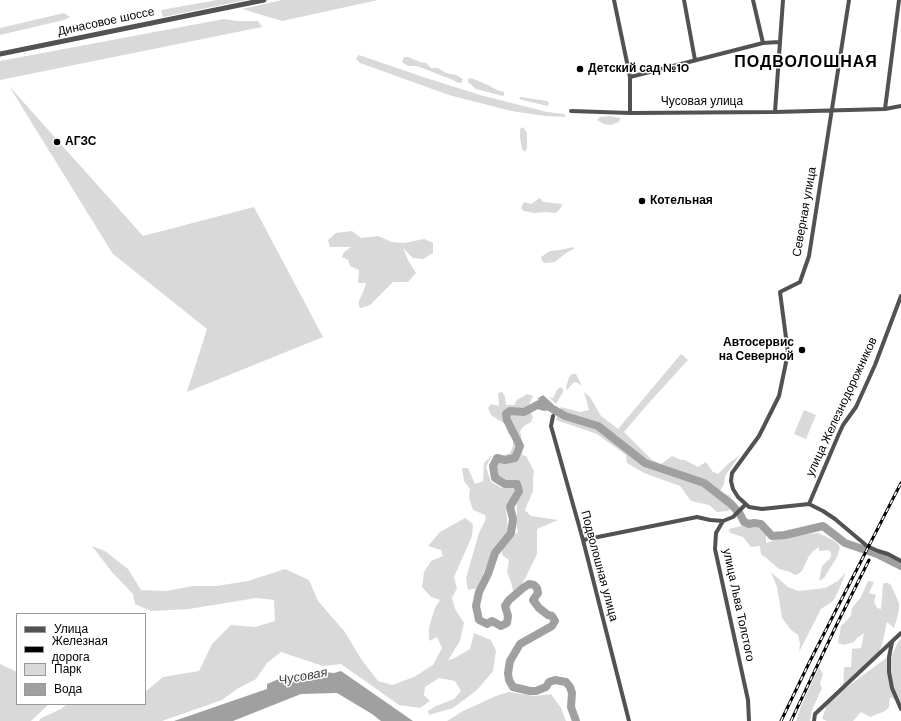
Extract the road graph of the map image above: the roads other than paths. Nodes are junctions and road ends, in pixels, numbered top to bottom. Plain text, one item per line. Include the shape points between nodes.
1 (264, 0) edge
2 (614, 0) edge
3 (684, 0) edge
4 (753, 0) edge
5 (783, 0) edge
6 (850, 0) edge
7 (900, 0) edge
8 (780, 42) junction
9 (763, 43) junction
10 (0, 54) edge
11 (695, 60) junction
12 (630, 77) junction
13 (901, 106) edge
14 (885, 109) junction
15 (832, 110) junction
16 (571, 111) dead end
17 (775, 112) junction
18 (630, 113) junction
19 (901, 296) edge
20 (553, 416) dead end
21 (809, 504) junction
22 (745, 505) junction
23 (723, 521) junction
24 (583, 540) junction
25 (901, 561) edge
26 (901, 633) edge
27 (892, 641) junction
28 (901, 708) edge
29 (629, 721) edge
30 (749, 721) edge
31 (814, 721) edge

1 - 10 street, Динасовое шоссе
2 - 12 street
3 - 11 street
4 - 9 street
5 - 8 street
6 - 15 street, Северная улица
7 - 14 street
8 - 9 street
8 - 17 street
9 - 11 street
11 - 12 street
12 - 18 street
13 - 14 street, Чусовая улица
14 - 15 street, Чусовая улица
15 - 17 street, Чусовая улица
15 - 22 street, Северная улица via 809,256 800,282 780,292 788,353 779,396 759,436 732,473 733,489
16 - 18 street, Чусовая улица
17 - 18 street, Чусовая улица
19 - 21 street, улица Железнодорожников via 875,365 856,407 843,425
20 - 24 street, Подволошная улица via 551,426
21 - 22 street via 762,509
21 - 25 street via 832,517 867,546
22 - 23 street
23 - 24 street via 697,517
23 - 30 street, улица Льва Толстого via 716,533 715,549 748,700
24 - 29 street, Подволошная улица
26 - 27 street
27 - 28 street via 888,657 889,672 892,688
27 - 31 street via 815,714

